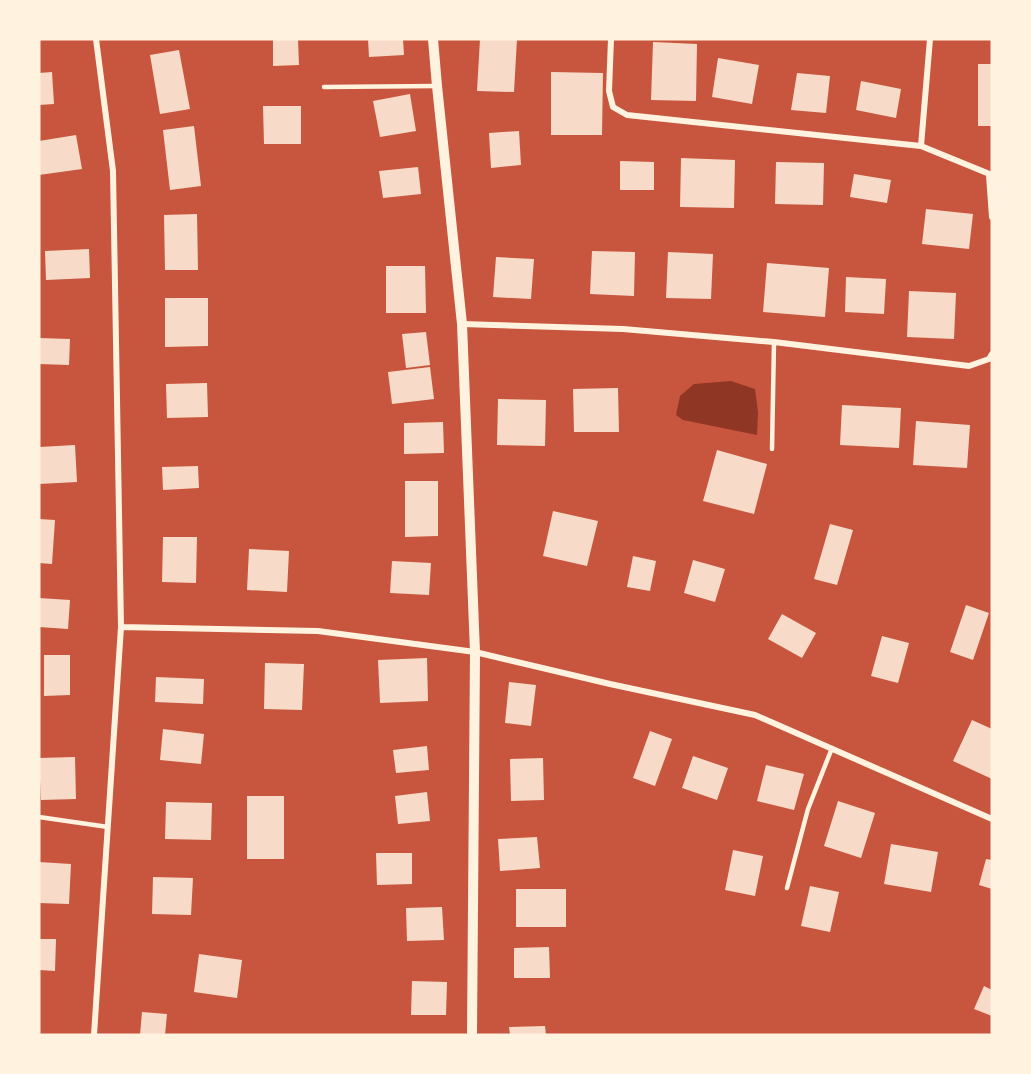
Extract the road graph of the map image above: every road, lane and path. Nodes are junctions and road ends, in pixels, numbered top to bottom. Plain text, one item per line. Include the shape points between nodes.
1 (96, 39) edge
2 (434, 39) edge
3 (611, 39) edge
4 (930, 39) edge
5 (437, 86) junction
6 (324, 87) dead end
7 (921, 146) junction
8 (991, 175) edge
9 (992, 217) edge
10 (462, 324) junction
11 (774, 342) junction
12 (992, 354) edge
13 (772, 449) dead end
14 (121, 627) junction
15 (475, 652) junction
16 (832, 748) junction
17 (39, 817) edge
18 (992, 819) edge
19 (108, 827) junction
20 (787, 888) dead end
21 (94, 1035) edge
22 (472, 1035) edge

1 - 14 street via 113,171
2 - 5 street
3 - 7 street via 609,91 613,107 627,115
4 - 7 street
5 - 6 lane
5 - 10 street
7 - 8 street
8 - 9 street
10 - 11 street via 623,329
10 - 15 street
11 - 12 street via 969,366 989,359
11 - 13 lane
14 - 15 street via 318,631
14 - 19 street
15 - 16 street via 755,715
15 - 22 street
16 - 18 street
16 - 20 lane via 808,809
17 - 19 lane
19 - 21 street

